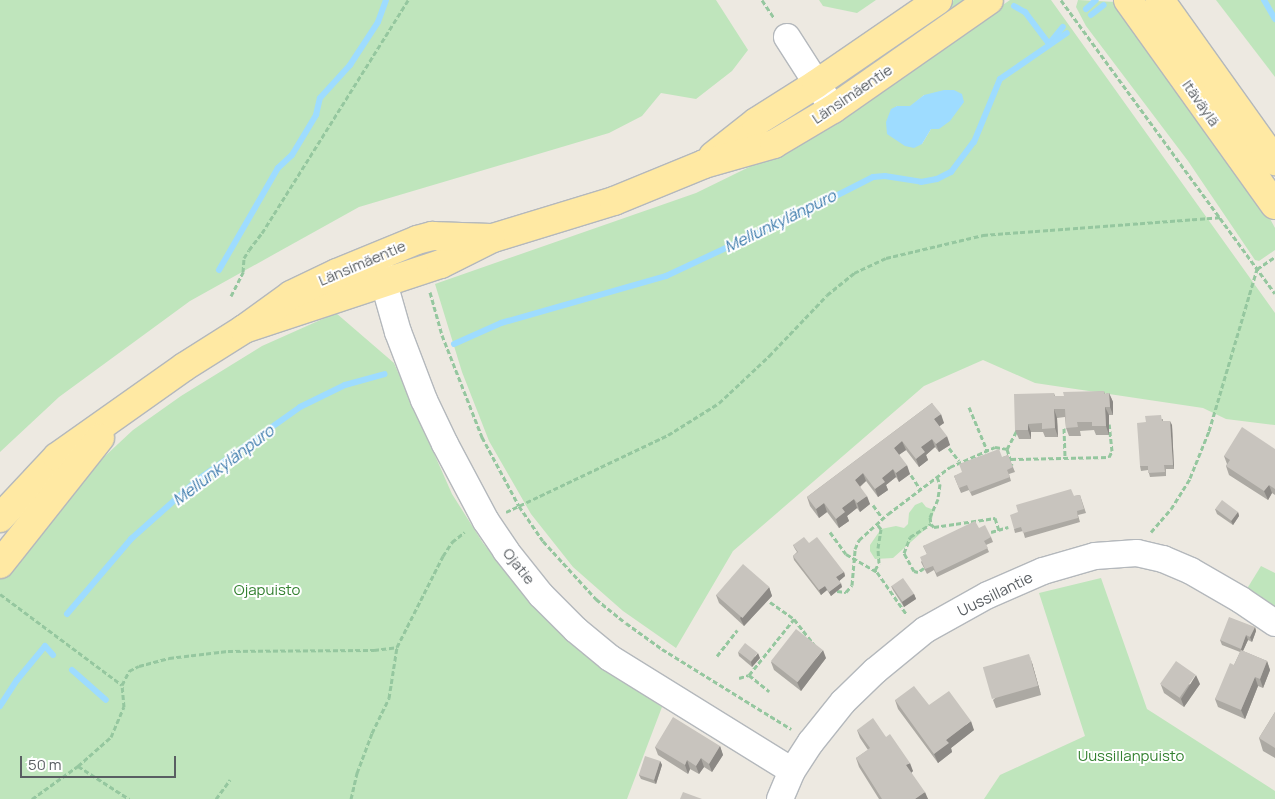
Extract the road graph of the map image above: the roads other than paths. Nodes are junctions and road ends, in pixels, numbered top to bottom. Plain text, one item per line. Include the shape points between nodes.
1 (938, 0) edge
2 (989, 0) edge
3 (1128, 0) edge
4 (1160, 0) edge
5 (787, 37) dead end
6 (816, 84) junction
7 (833, 109) junction
8 (1275, 161) edge
9 (704, 164) junction
10 (1275, 205) edge
11 (493, 238) junction
12 (377, 255) junction
13 (384, 283) junction
14 (244, 330) junction
15 (123, 410) junction
16 (0, 518) edge
17 (4, 551) edge
18 (1275, 623) edge
19 (792, 772) junction
20 (780, 799) edge

1 - 6 main road, Länsimäentie
2 - 7 main road, Länsimäentie
3 - 10 main road, Itäväylä
4 - 8 main road, Itäväylä
5 - 6 street
6 - 7 street
6 - 9 main road, Länsimäentie via 756,122
7 - 9 main road, Länsimäentie via 774,144
9 - 11 main road, Länsimäentie via 614,200
11 - 12 main road, Länsimäentie via 432,236
11 - 13 main road, Länsimäentie via 441,264
12 - 13 street, Ojatie
12 - 14 main road, Länsimäentie via 291,295
13 - 14 main road, Länsimäentie
13 - 19 street, Ojatie via 398,332 445,444 486,521 541,595 610,658
14 - 15 main road, Länsimäentie
15 - 16 main road, Länsimäentie via 57,457
15 - 17 main road, Länsimäentie
18 - 19 street, Uussillantie via 1191,571 1163,559 1137,553 1095,556 1042,571 988,595 920,634 875,670 810,742
19 - 20 street, Uussillantie

